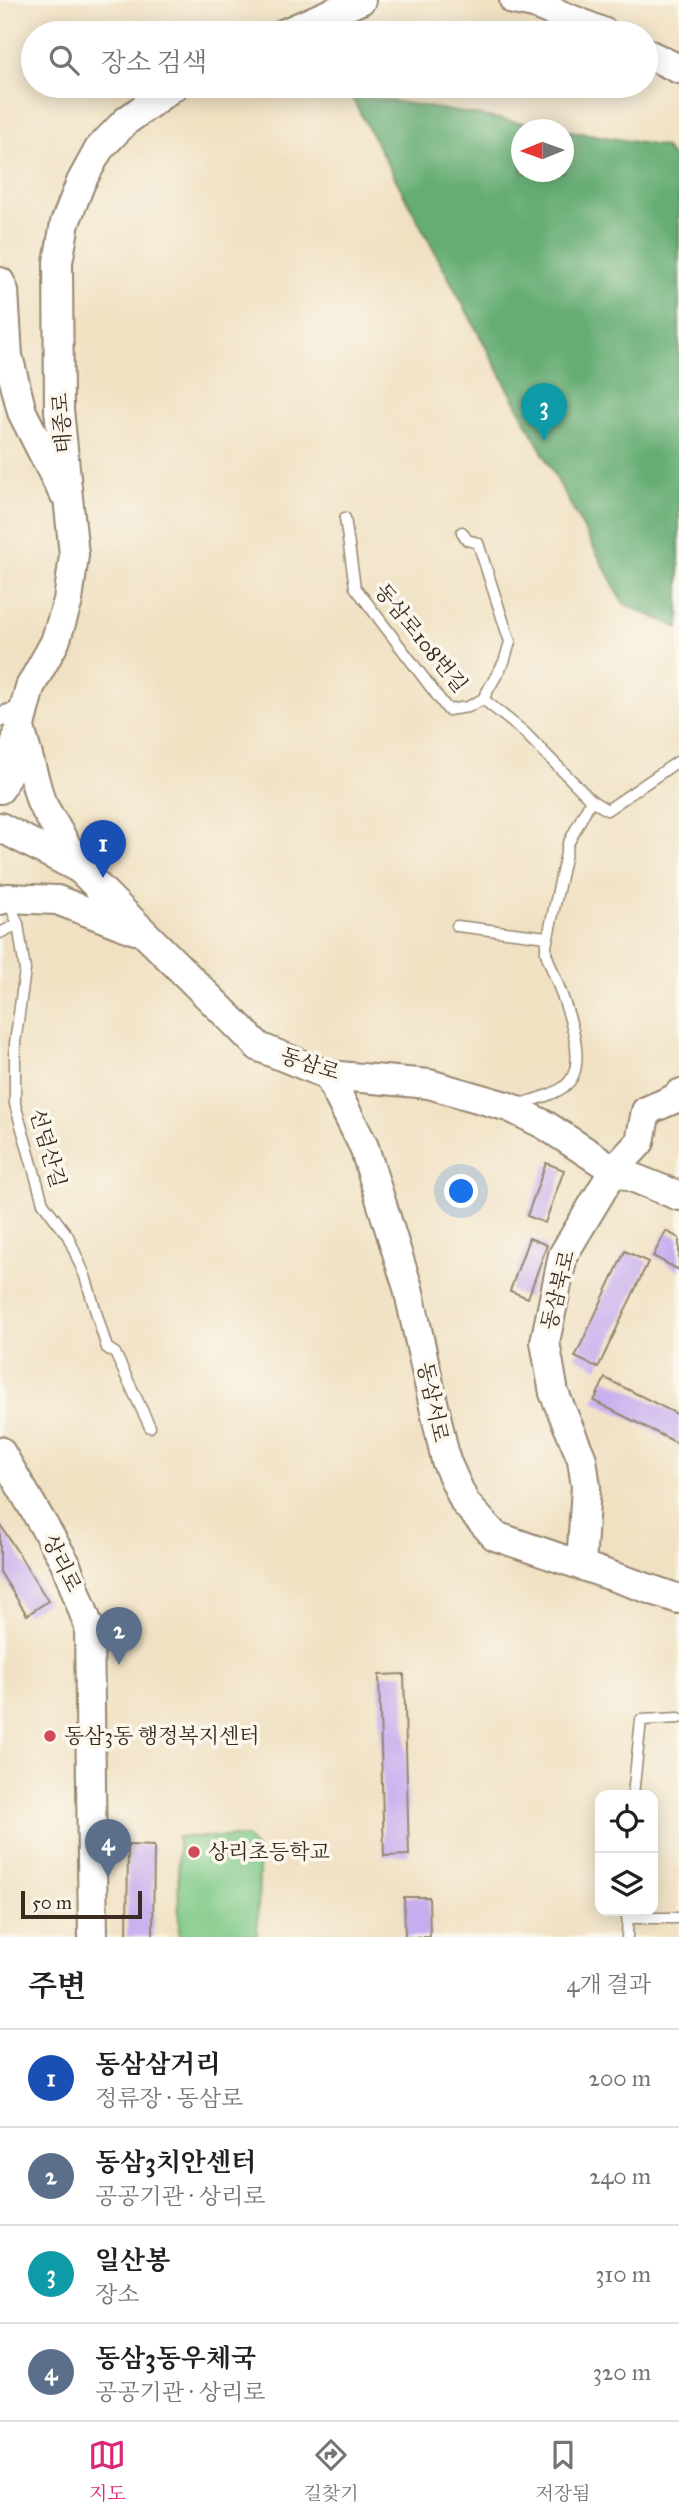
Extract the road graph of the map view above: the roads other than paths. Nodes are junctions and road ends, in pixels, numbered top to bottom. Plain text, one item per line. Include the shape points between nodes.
1 (361, 0) edge
2 (514, 0) edge
3 (313, 21) edge
4 (576, 21) edge
5 (658, 59) edge
6 (679, 69) edge
7 (158, 98) edge
8 (0, 282) edge
9 (59, 410) junction
10 (22, 412) junction
11 (69, 506) junction
12 (345, 518) dead end
13 (462, 532) dead end
14 (483, 699) junction
15 (14, 718) edge
16 (679, 764) edge
17 (0, 789) edge
18 (591, 800) junction
19 (0, 827) edge
20 (80, 869) junction
21 (6, 903) edge
22 (457, 926) dead end
23 (0, 933) edge
24 (145, 934) junction
25 (547, 937) junction
26 (328, 1075) junction
27 (679, 1094) edge
28 (509, 1107) junction
29 (614, 1170) junction
30 (679, 1196) edge
31 (150, 1427) dead end
32 (0, 1451) edge
33 (581, 1565) junction
34 (679, 1599) edge
35 (679, 1718) edge
36 (634, 1790) edge
37 (627, 1916) edge
38 (653, 1916) edge
39 (679, 1918) edge
40 (93, 1937) edge
41 (627, 1937) edge

1 - 3 main road
2 - 4 main road
5 - 6 main road
7 - 9 main road, 태종로 via 99,149 65,223 58,261
8 - 10 main road via 8,356
9 - 10 main road
9 - 11 main road, 태종로
10 - 11 main road
11 - 15 main road, 태종로 via 74,555 68,601 55,642
12 - 14 lane, 동삼로108번길 via 355,587 448,710
13 - 14 lane, 동삼로108번길 via 478,544 510,642
14 - 18 lane, 동삼로108번길 via 524,732
15 - 17 main road, 태종로 via 8,772
15 - 20 main road via 41,802
16 - 18 lane via 607,810
18 - 25 lane via 568,844
19 - 20 main road, 동삼로
20 - 24 main road, 동삼로
21 - 23 lane
21 - 24 main road via 57,900
21 - 31 lane, 선덤산길 via 25,970 15,1043 15,1104 24,1143 43,1203 68,1236 85,1276 107,1348 115,1353
22 - 25 lane
24 - 26 main road, 동삼로 via 259,1047
25 - 28 lane via 546,953 576,1039 577,1065 562,1089
26 - 28 main road, 동삼로 via 429,1084
26 - 33 main road, 동삼서로 via 364,1147 408,1287 446,1461 465,1503 495,1536
27 - 29 main road, 동삼북로 via 646,1111 640,1142
28 - 29 main road, 동삼로
29 - 30 main road, 동삼로
29 - 33 main road, 동삼북로 via 563,1255 545,1342 554,1393 582,1459 586,1488
32 - 40 main road, 상리로 via 65,1562 89,1627
33 - 34 main road, 동삼서로
35 - 36 lane via 641,1720
37 - 41 lane
38 - 39 lane

